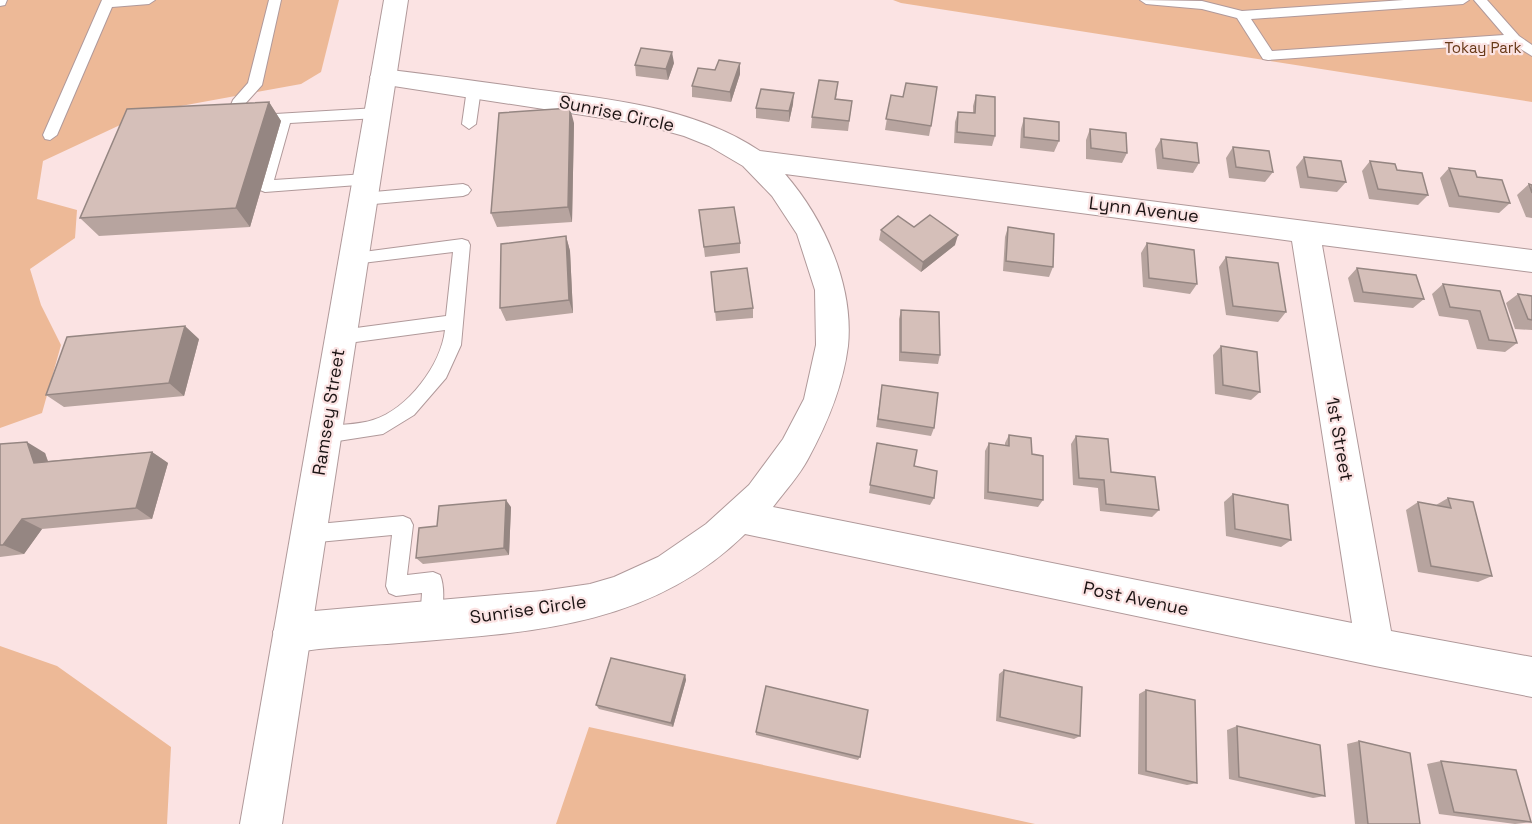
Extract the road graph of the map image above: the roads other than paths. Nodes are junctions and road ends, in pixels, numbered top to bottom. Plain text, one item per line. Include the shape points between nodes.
1 (149, 0) edge
2 (275, 0) edge
3 (396, 0) edge
4 (1146, 0) edge
5 (1463, 0) edge
6 (1480, 0) edge
7 (107, 2) edge
8 (1242, 15) junction
9 (1514, 39) junction
10 (1532, 52) edge
11 (383, 77) junction
12 (474, 89) junction
13 (377, 113) junction
14 (284, 120) junction
15 (470, 124) dead end
16 (50, 135) dead end
17 (755, 160) junction
18 (365, 189) junction
19 (463, 190) dead end
20 (1305, 230) junction
21 (354, 258) junction
22 (1532, 261) edge
23 (454, 322) junction
24 (341, 337) junction
25 (325, 435) junction
26 (741, 516) junction
27 (308, 534) junction
28 (430, 622) junction
29 (292, 632) junction
30 (1375, 647) junction
31 (1532, 676) edge
32 (261, 824) edge

1 - 7 lane
2 - 14 lane via 255,85 238,104 231,122
3 - 11 street, Ramsey Street
4 - 8 lane via 1202,5
5 - 8 lane
6 - 9 lane
7 - 16 lane
8 - 9 lane via 1268,56
9 - 10 lane
11 - 12 street, Sunrise Circle
11 - 13 street, Ramsey Street
12 - 15 lane
12 - 17 street, Sunrise Circle via 639,114 698,133
13 - 14 lane
13 - 18 street, Ramsey Street
14 - 18 lane via 265,186
17 - 20 street, Lynn Avenue
17 - 26 street, Sunrise Circle via 789,199 818,249 834,323 829,372 803,438 781,471
18 - 19 lane
18 - 21 street, Ramsey Street
20 - 22 street, Lynn Avenue
20 - 30 street, 1st Street
21 - 23 lane via 462,245
21 - 24 street, Ramsey Street
23 - 24 lane
23 - 25 lane via 452,345 440,372 408,410 377,428
24 - 25 street, Ramsey Street
25 - 27 street, Ramsey Street
26 - 28 street, Sunrise Circle via 683,563 619,594 573,606
26 - 30 street, Post Avenue
27 - 28 lane via 403,525 396,586 434,582
27 - 29 street, Ramsey Street
28 - 29 street, Sunrise Circle
29 - 32 street, Ramsey Street
30 - 31 street, Post Avenue

